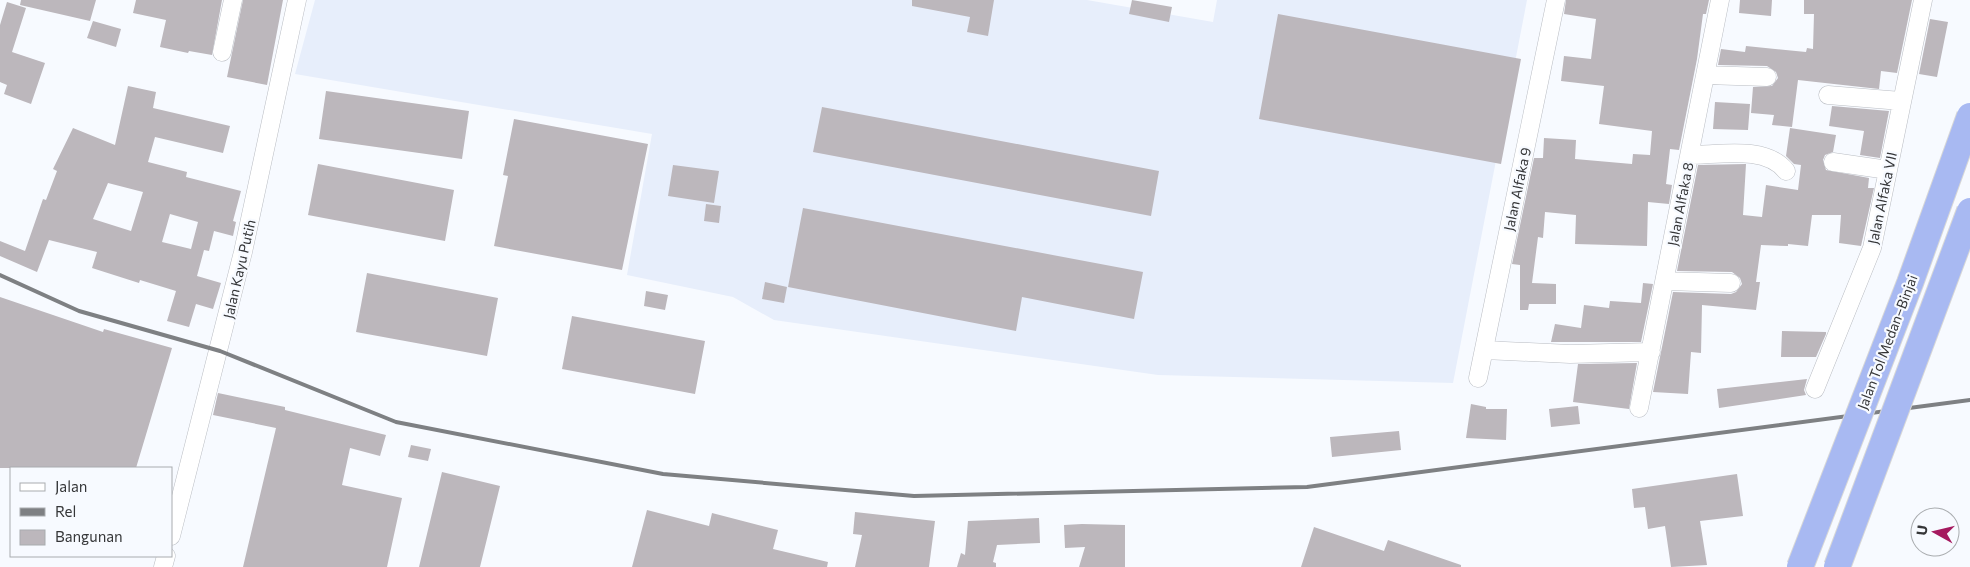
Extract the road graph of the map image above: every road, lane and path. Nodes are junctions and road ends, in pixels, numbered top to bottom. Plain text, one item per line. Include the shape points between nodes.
1 (233, 0) edge
2 (297, 0) edge
3 (1556, 0) edge
4 (1720, 0) edge
5 (1923, 0) edge
6 (222, 52) dead end
7 (1704, 75) junction
8 (1767, 78) dead end
9 (1828, 95) dead end
10 (1901, 101) junction
11 (1970, 116) edge
12 (1690, 155) junction
13 (1833, 162) dead end
14 (1888, 170) junction
15 (1786, 171) dead end
16 (1970, 211) edge
17 (1665, 281) junction
18 (1731, 283) dead end
19 (1484, 350) junction
20 (1651, 352) junction
21 (1478, 378) dead end
22 (1814, 389) dead end
23 (1640, 408) dead end
24 (172, 532) edge
25 (1800, 567) edge
26 (1837, 567) edge

1 - 6 street
2 - 24 street, Jalan Kayu Putih via 243,252
3 - 19 street, Jalan Alfaka 9
4 - 7 street, Jalan Alfaka 8
5 - 10 street, Jalan Alfaka VII
7 - 8 street
7 - 12 street, Jalan Alfaka 8
9 - 10 street
10 - 14 street, Jalan Alfaka VII
11 - 25 highway, Jalan Tol Medan–Binjai, bridge via 1910,283
12 - 15 street via 1751,154 1775,160
12 - 17 street, Jalan Alfaka 8
13 - 14 street
14 - 22 street, Jalan Alfaka VII via 1872,248
16 - 26 highway, bridge
17 - 18 street
17 - 20 street, Jalan Alfaka 8
19 - 20 street via 1570,354
19 - 21 street, Jalan Alfaka 9
20 - 23 street, Jalan Alfaka 8

